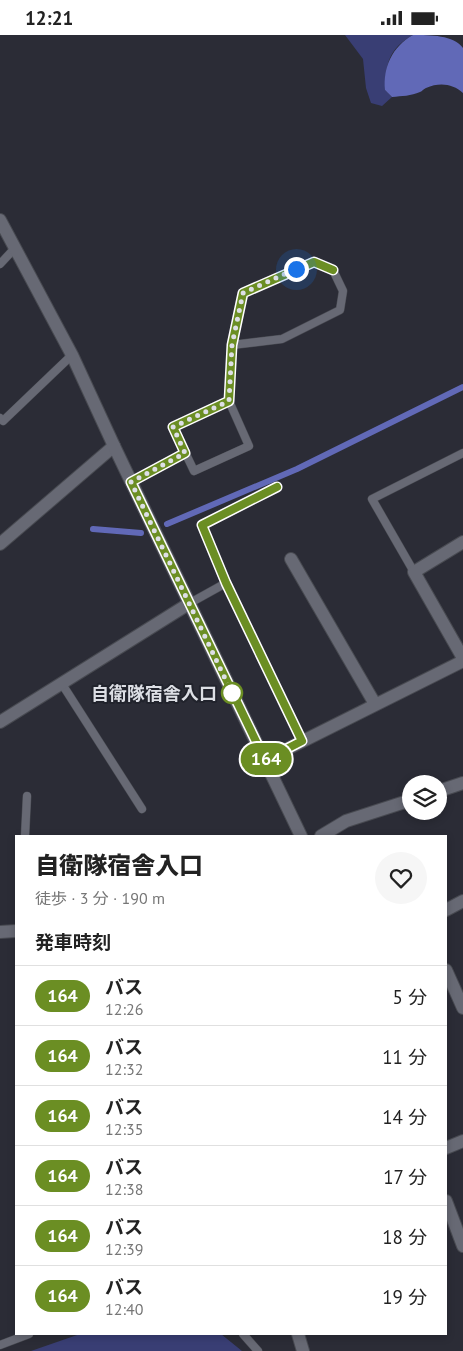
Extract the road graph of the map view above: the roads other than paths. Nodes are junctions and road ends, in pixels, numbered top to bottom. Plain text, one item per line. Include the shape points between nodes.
1 (1, 223) edge
2 (15, 248) junction
3 (0, 264) edge
4 (232, 345) junction
5 (72, 355) junction
6 (229, 401) junction
7 (0, 418) edge
8 (114, 446) junction
9 (185, 453) junction
10 (463, 453) edge
11 (131, 482) junction
12 (277, 487) dead end
13 (463, 542) edge
14 (0, 544) edge
15 (291, 559) dead end
16 (414, 572) junction
17 (226, 583) junction
18 (190, 603) junction
19 (463, 659) edge
20 (62, 684) junction
21 (375, 705) junction
22 (0, 722) edge
23 (302, 741) junction
24 (265, 760) junction
25 (463, 783) edge
26 (447, 788) edge
27 (27, 796) dead end
28 (402, 803) edge
29 (142, 809) dead end
30 (25, 835) edge
31 (302, 835) edge
32 (323, 835) edge
33 (463, 901) edge
34 (447, 909) edge
35 (15, 931) edge
36 (0, 932) edge
37 (447, 972) edge
38 (463, 1008) edge
39 (463, 1141) edge
40 (447, 1148) edge
41 (447, 1204) edge
42 (463, 1246) edge
43 (26, 1335) edge
44 (244, 1335) edge
45 (298, 1335) edge
46 (0, 1345) edge
47 (258, 1351) edge
48 (303, 1351) edge

1 - 2 street
2 - 3 lane
2 - 5 street
4 - 4 lane via 243,293 314,262 333,270 343,291 340,310 282,339
4 - 6 lane
5 - 7 lane via 3,421
5 - 8 street
6 - 9 lane via 173,427
6 - 9 lane via 250,446 194,471
8 - 11 street
8 - 14 street
9 - 11 lane
10 - 16 lane via 372,499
11 - 18 street
12 - 17 lane via 202,525
13 - 16 street
15 - 21 street
16 - 19 street
17 - 18 lane
17 - 23 lane
18 - 20 street
18 - 24 street
19 - 21 street
20 - 22 street
20 - 29 lane
21 - 23 street
23 - 24 street
24 - 31 street
25 - 26 street
27 - 30 lane
28 - 32 street via 346,821
33 - 34 street
35 - 36 street
37 - 38 street
39 - 40 street
41 - 42 street
43 - 46 lane
44 - 47 lane
45 - 48 street

